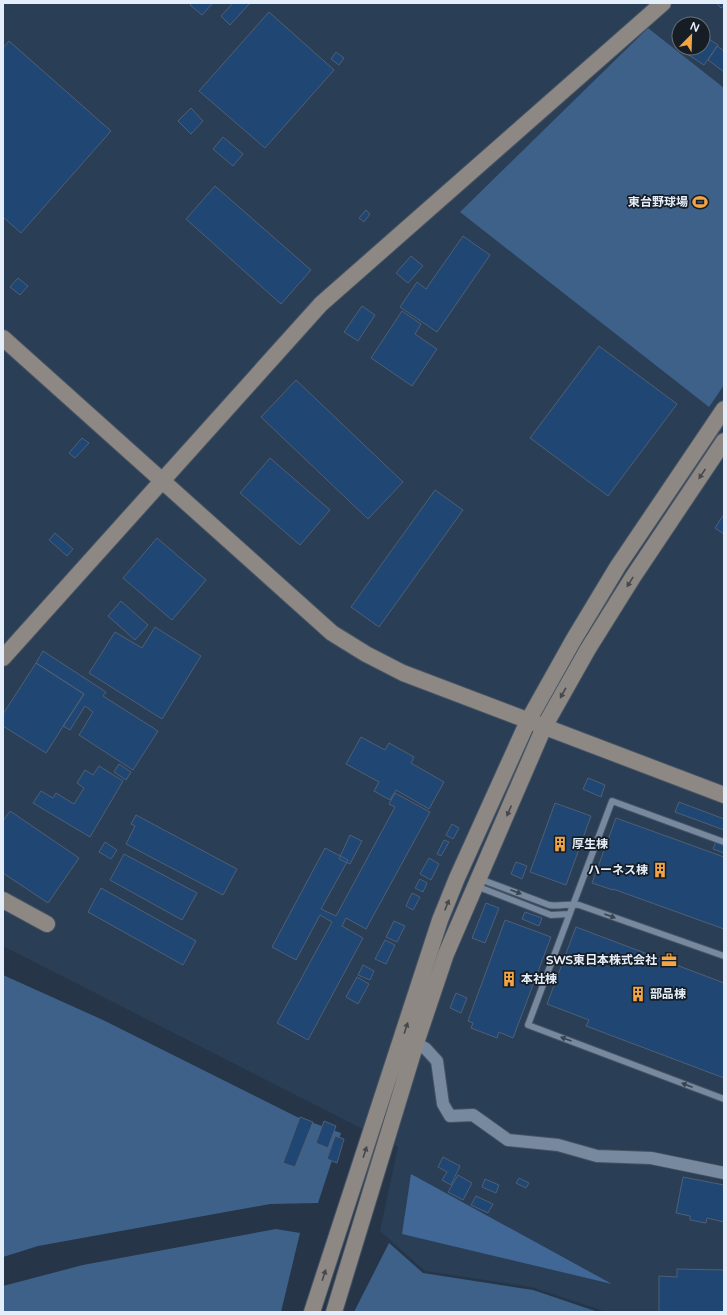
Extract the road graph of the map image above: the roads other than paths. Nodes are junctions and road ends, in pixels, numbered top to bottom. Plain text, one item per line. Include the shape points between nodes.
1 (663, 3) edge
2 (3, 338) edge
3 (724, 409) edge
4 (724, 441) edge
5 (162, 481) junction
6 (3, 658) edge
7 (528, 721) junction
8 (544, 727) junction
9 (724, 795) edge
10 (724, 842) edge
11 (478, 882) junction
12 (3, 900) edge
13 (573, 904) junction
14 (569, 914) junction
15 (47, 924) dead end
16 (724, 956) edge
17 (416, 1043) junction
18 (724, 1099) edge
19 (724, 1173) edge
20 (312, 1312) edge
21 (334, 1312) edge

1 - 5 street via 320,304
2 - 5 street
3 - 7 street via 618,566
4 -> 8 street via 633,577
5 - 6 street
5 - 7 street via 332,633 403,673
7 - 8 street
20 -> 7 street via 440,920
8 - 9 street
8 -> 11 street
10 - 13 lane via 612,801
11 -> 13 lane via 555,907
11 - 14 lane via 552,915
11 - 17 street via 446,954
12 - 15 street
13 - 14 lane
13 -> 16 lane
18 -> 14 lane via 528,1025
17 - 19 street via 437,1061 443,1104 450,1116 473,1115 508,1140 558,1145 598,1156 651,1158
17 - 21 street

